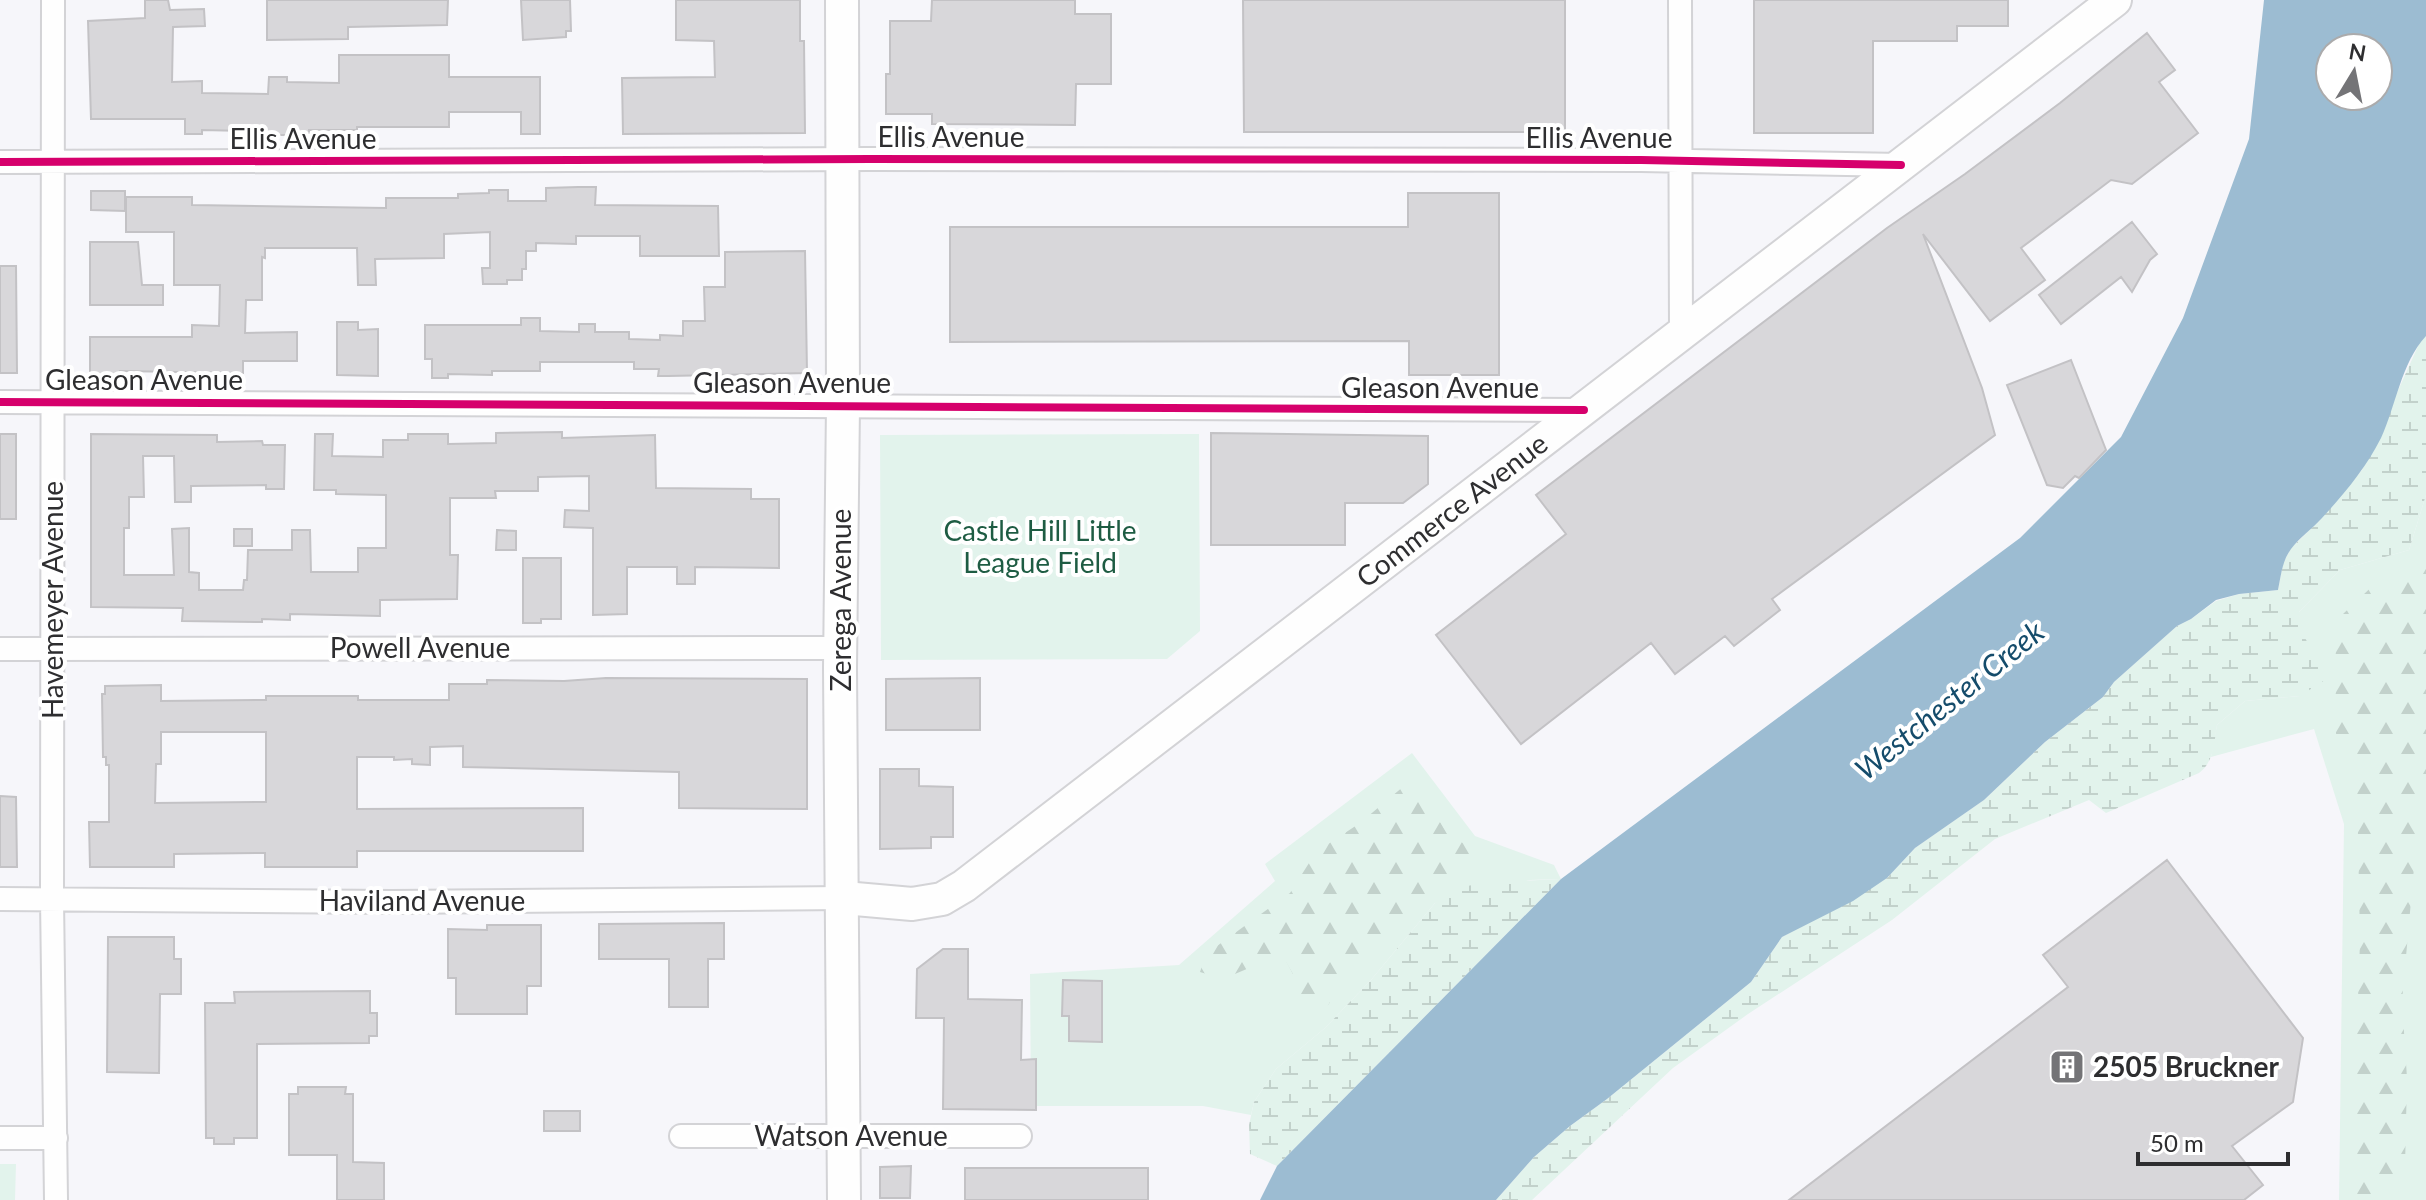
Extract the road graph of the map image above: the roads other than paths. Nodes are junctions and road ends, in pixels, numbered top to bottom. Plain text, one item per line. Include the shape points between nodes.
1 (53, 0) edge
2 (842, 0) edge
3 (1680, 0) edge
4 (2115, 0) edge
5 (843, 160) junction
6 (1681, 160) junction
7 (0, 162) edge
8 (53, 162) junction
9 (1901, 165) junction
10 (1681, 333) junction
11 (0, 402) edge
12 (54, 402) junction
13 (843, 405) junction
14 (1584, 410) junction
15 (840, 648) junction
16 (0, 649) edge
17 (53, 649) junction
18 (844, 898) junction
19 (0, 899) edge
20 (52, 899) junction
21 (681, 1136) dead end
22 (844, 1136) junction
23 (1020, 1136) dead end
24 (0, 1138) edge
25 (56, 1138) junction
26 (56, 1200) edge
27 (844, 1200) edge

1 - 8 street, Havemeyer Avenue
2 - 5 main road, Zerega Avenue
3 - 6 street
4 - 9 main road, Commerce Avenue
5 - 6 street, Ellis Avenue
5 - 8 street, Ellis Avenue
5 - 13 main road, Zerega Avenue
6 - 9 street, Ellis Avenue
6 - 10 street
7 - 8 street, Ellis Avenue
8 - 12 street, Havemeyer Avenue
9 - 10 main road, Commerce Avenue
10 - 14 main road, Commerce Avenue
11 - 12 street, Gleason Avenue
12 - 13 street, Gleason Avenue
12 - 17 street, Havemeyer Avenue
13 - 14 street, Gleason Avenue
13 - 15 main road, Zerega Avenue
14 - 18 main road, Commerce Avenue via 964,886 942,899 912,904
15 - 17 street, Powell Avenue
15 - 18 main road, Zerega Avenue
16 - 17 street, Powell Avenue
17 - 20 street, Havemeyer Avenue
18 - 20 street, Haviland Avenue
18 - 22 main road, Zerega Avenue
19 - 20 street, Haviland Avenue
20 - 25 street, Havemeyer Avenue
21 - 22 street, Watson Avenue
22 - 23 street, Watson Avenue
22 - 27 main road, Zerega Avenue
24 - 25 street
25 - 26 street, Havemeyer Avenue

